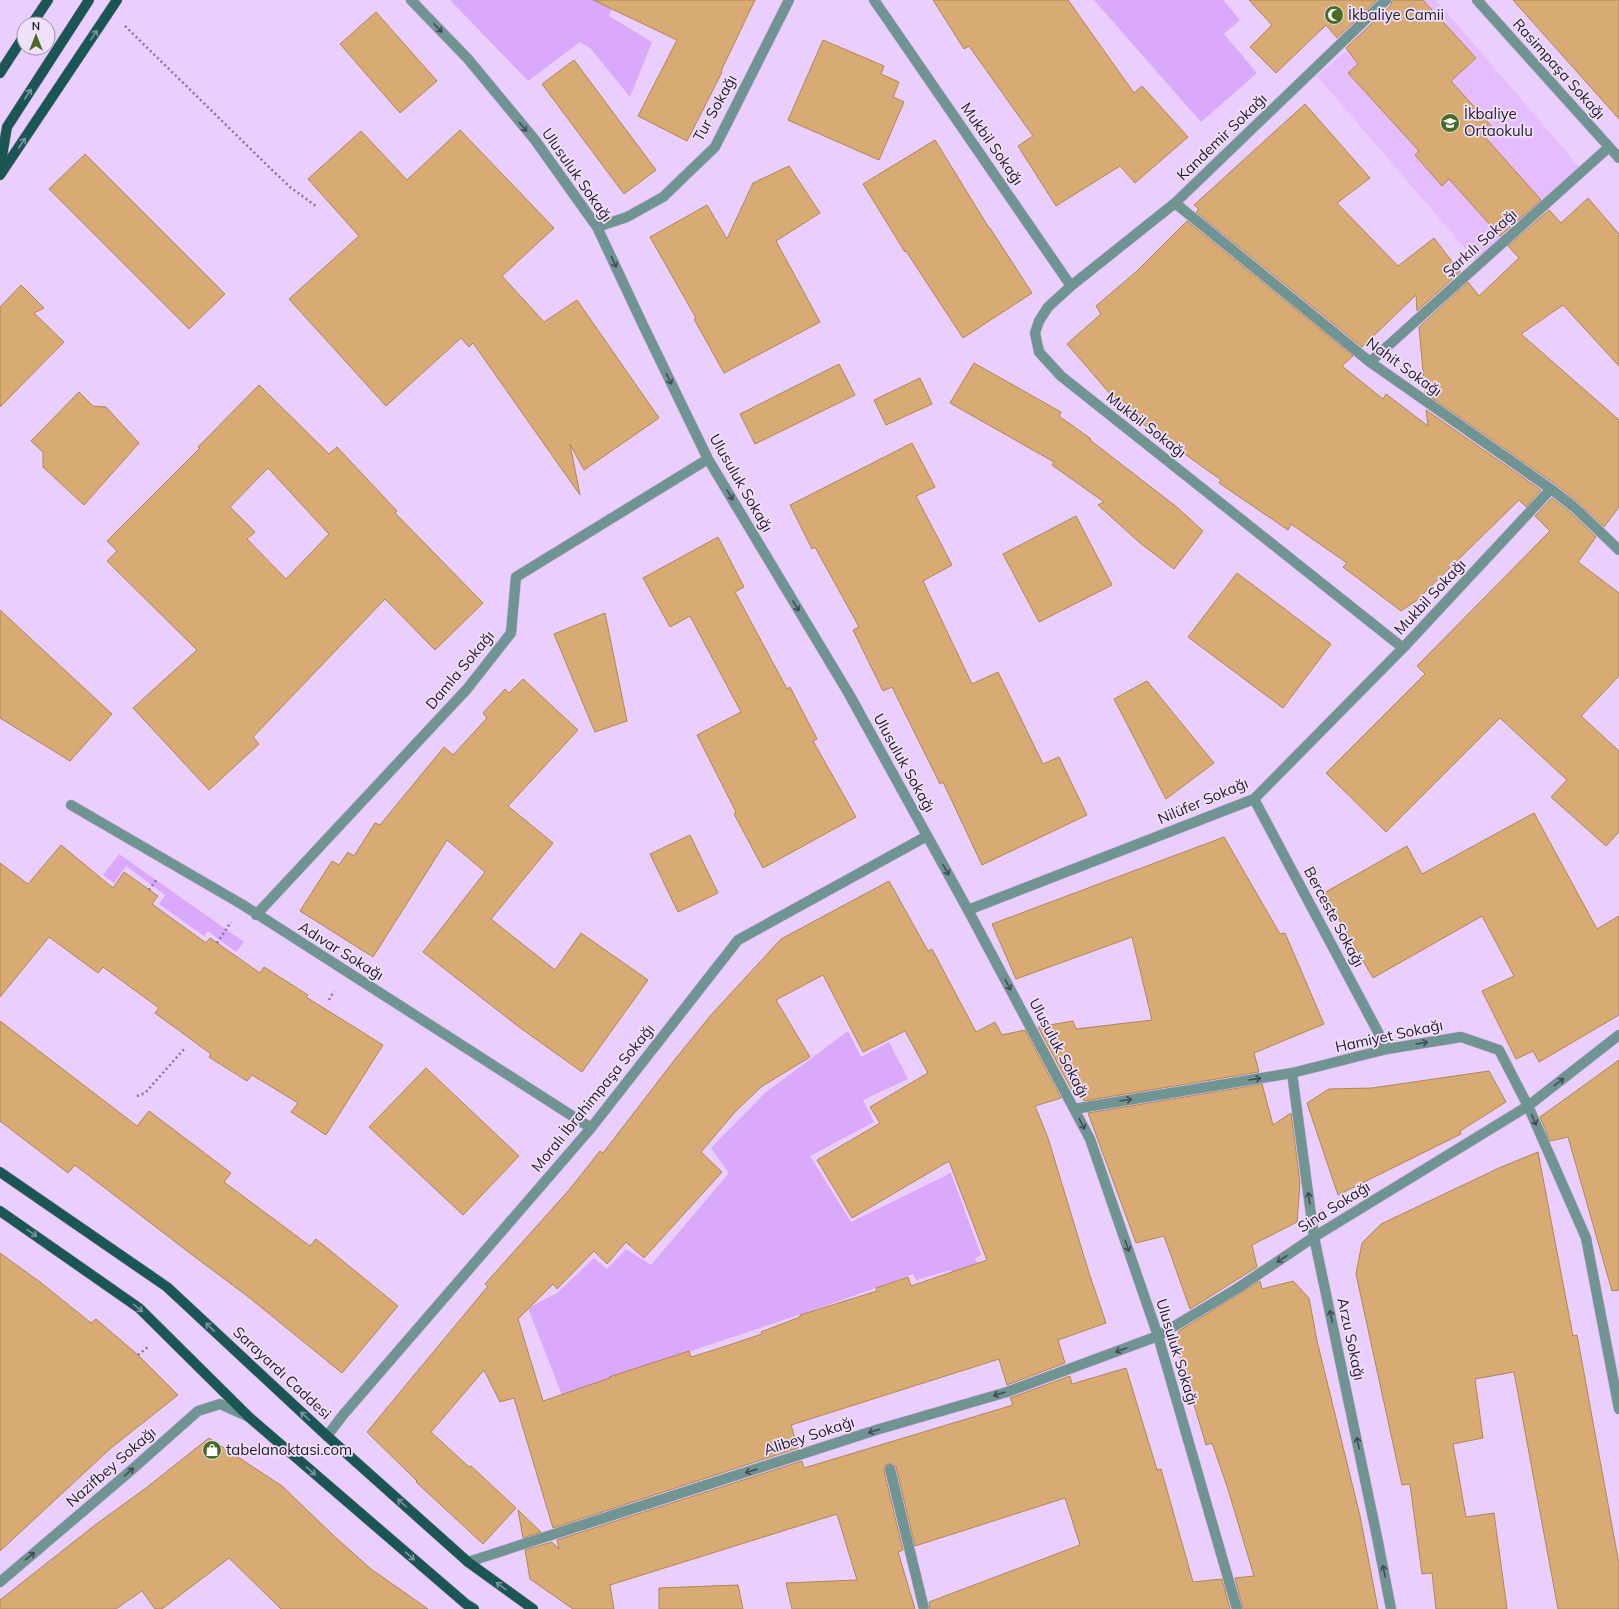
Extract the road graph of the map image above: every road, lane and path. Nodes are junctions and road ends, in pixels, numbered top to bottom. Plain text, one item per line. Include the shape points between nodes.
1 (48, 0) edge
2 (89, 0) edge
3 (117, 0) edge
4 (411, 0) edge
5 (789, 0) edge
6 (874, 0) edge
7 (1386, 0) edge
8 (1477, 0) edge
9 (37, 16) edge
10 (125, 26) dead end
11 (16, 48) edge
12 (0, 73) edge
13 (1609, 147) junction
14 (1619, 158) edge
15 (0, 168) edge
16 (0, 175) edge
17 (1175, 203) junction
18 (317, 207) dead end
19 (597, 227) junction
20 (1071, 286) junction
21 (1370, 362) junction
22 (708, 459) junction
23 (1551, 489) junction
24 (1617, 544) edge
25 (1403, 648) junction
26 (1254, 799) junction
27 (71, 805) dead end
28 (928, 836) junction
29 (968, 910) junction
30 (256, 914) junction
31 (334, 991) dead end
32 (329, 1000) dead end
33 (1619, 1035) edge
34 (185, 1048) dead end
35 (1387, 1049) junction
36 (1292, 1073) junction
37 (137, 1096) dead end
38 (1528, 1106) junction
39 (1074, 1109) junction
40 (591, 1128) junction
41 (0, 1172) edge
42 (0, 1210) edge
43 (1314, 1237) junction
44 (1158, 1336) junction
45 (151, 1345) dead end
46 (138, 1355) dead end
47 (1619, 1409) edge
48 (250, 1418) junction
49 (327, 1436) junction
50 (890, 1469) dead end
51 (468, 1562) junction
52 (0, 1582) edge
53 (474, 1609) edge
54 (533, 1609) edge
55 (924, 1609) edge
56 (1237, 1609) edge
57 (1391, 1609) edge

1 - 9 main road
15 -> 2 main road via 7,127
16 -> 3 main road
4 -> 19 street, Ulusuluk Sokağı via 468,59 520,123
5 - 19 street, Tur Sokağı via 715,146 663,198 627,217
6 - 20 street, Mukbil Sokağı
7 - 17 street, Kandemir Sokağı
8 - 13 street, Rasimpaşa Sokağı
10 - 18 path via 290,187
11 - 12 main road
13 - 14 street, Rasimpaşa Sokağı
13 - 21 street, Şarkılı Sokağı
17 - 20 street, Kandemir Sokağı
17 - 21 street, Nahit Sokağı
19 -> 22 street, Ulusuluk Sokağı
20 - 25 street, Mukbil Sokağı via 1048,307 1038,321 1035,333 1038,352 1061,376
21 - 23 street, Nahit Sokağı
22 -> 28 street, Ulusuluk Sokağı via 849,694
22 - 30 street, Damla Sokağı via 516,577 511,633 467,689
23 - 24 street, Nahit Sokağı
23 - 25 street, Mukbil Sokağı
25 - 26 street, Nilüfer Sokağı
26 - 29 street, Nilüfer Sokağı
26 - 35 street, Berceste Sokağı
27 - 30 street, Adıvar Sokağı
28 -> 29 street, Ulusuluk Sokağı
28 - 40 street, Moralı İbrahimpaşa Sokağı via 738,940
29 -> 39 street, Ulusuluk Sokağı
30 - 40 street, Adıvar Sokağı
31 - 32 path
38 -> 33 street, Sina Sokağı
34 - 37 path via 145,1093
35 - 36 street, Hamiyet Sokağı
35 -> 38 street, Hamiyet Sokağı via 1461,1037 1500,1050
39 -> 36 street, Hamiyet Sokağı
43 -> 36 street, Arzu Sokağı
38 - 43 street, Sina Sokağı
38 -> 47 street, Hamiyet Sokağı via 1586,1238
39 -> 44 street, Ulusuluk Sokağı via 1090,1139
40 - 49 street, Moralı İbrahimpaşa Sokağı
49 -> 41 main road, Sarayardı Caddesi via 167,1286
42 -> 48 main road via 139,1308
43 -> 44 street, Sina Sokağı via 1238,1288
57 -> 43 street, Arzu Sokağı
44 -> 51 street, Alibey Sokağı via 1007,1392 876,1430
44 - 56 street, Ulusuluk Sokağı
45 - 46 path
52 -> 48 street, Nazifbey Sokağı via 198,1411 220,1404
48 -> 53 main road
51 -> 49 main road, Sarayardı Caddesi
50 - 55 street
54 -> 51 main road, Sarayardı Caddesi

